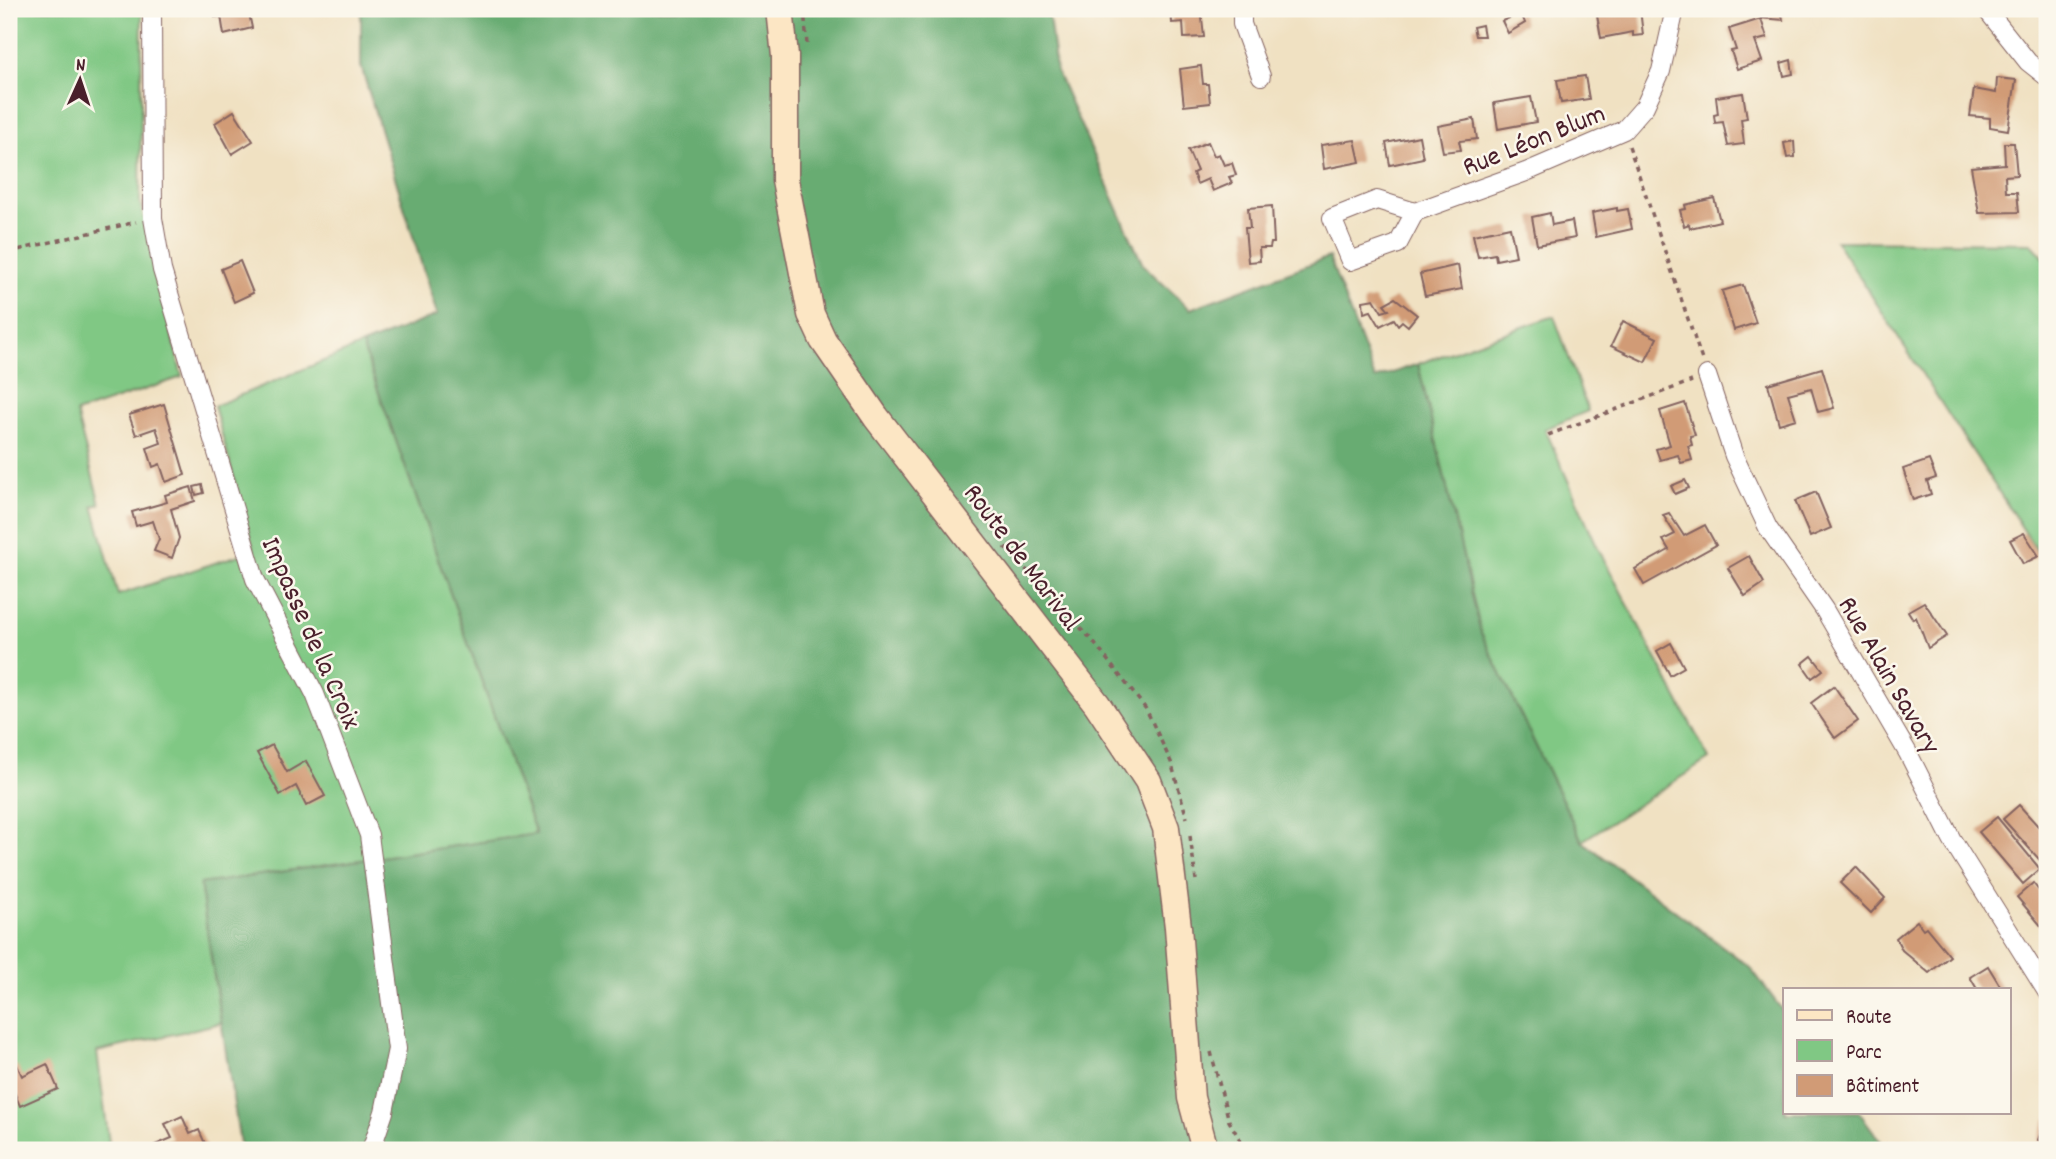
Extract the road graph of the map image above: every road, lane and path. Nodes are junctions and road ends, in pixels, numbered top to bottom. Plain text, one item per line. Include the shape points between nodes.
1 (152, 9) edge
2 (780, 9) edge
3 (1242, 9) edge
4 (1675, 9) edge
5 (1986, 9) edge
6 (1261, 76) dead end
7 (2047, 77) edge
8 (1624, 130) junction
9 (1415, 212) junction
10 (153, 218) junction
11 (9, 252) edge
12 (1707, 375) junction
13 (1548, 435) dead end
14 (2047, 992) edge
15 (371, 1150) edge
16 (1205, 1150) edge

1 - 10 street, Impasse de la Croix
2 - 16 main road, Route de Marival via 785,56 785,180 808,301 822,340 1097,704 1158,803 1171,852 1191,1098
3 - 6 street via 1242,24
4 - 8 street, Rue Léon Blum via 1661,71 1644,106
5 - 7 street via 2028,62
8 - 9 street, Rue Léon Blum
8 - 12 path
9 - 9 street via 1398,244 1350,261 1332,218 1377,200
10 - 11 path
10 - 15 street, Impasse de la Croix via 162,270 255,579 315,694 369,835 397,1049
12 - 13 path
12 - 14 street, Rue Alain Savary via 1734,456 1768,528 1824,609 1908,752 1952,840

